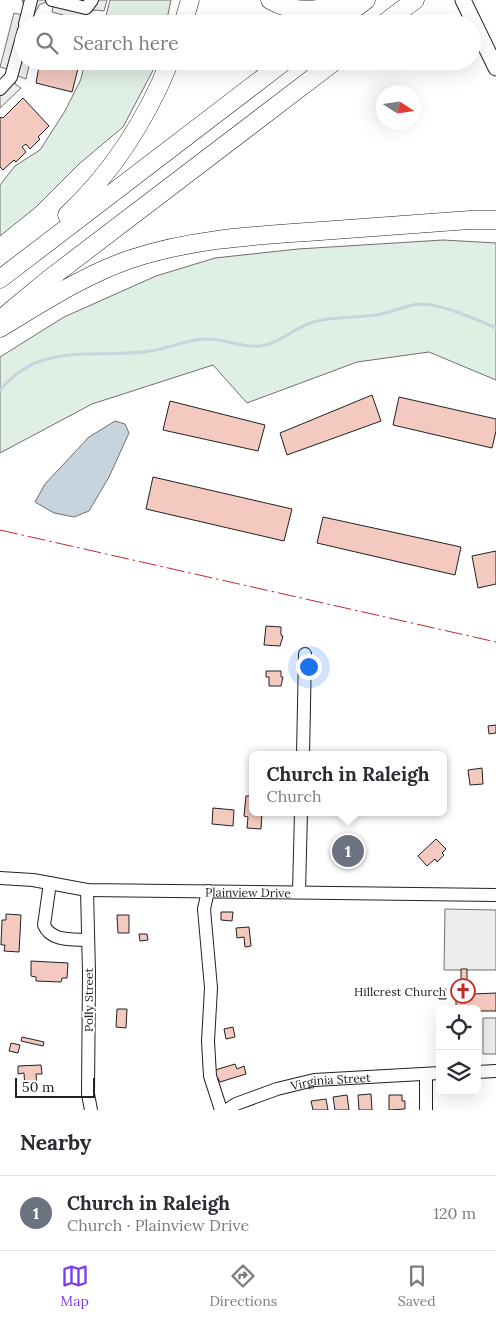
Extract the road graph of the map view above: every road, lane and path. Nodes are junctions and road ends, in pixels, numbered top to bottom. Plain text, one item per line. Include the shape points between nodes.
1 (31, 0) edge
2 (52, 0) edge
3 (92, 0) edge
4 (190, 0) edge
5 (270, 0) edge
6 (346, 0) edge
7 (366, 0) edge
8 (414, 0) edge
9 (464, 3) edge
10 (27, 15) edge
11 (186, 15) edge
12 (347, 15) edge
13 (395, 15) edge
14 (470, 15) edge
15 (481, 38) edge
16 (15, 66) edge
17 (496, 68) edge
18 (166, 70) edge
19 (273, 70) edge
20 (322, 70) edge
21 (0, 89) edge
22 (496, 220) edge
23 (0, 278) edge
24 (0, 320) edge
25 (0, 328) edge
26 (305, 654) dead end
27 (302, 751) edge
28 (301, 816) edge
29 (0, 878) edge
30 (50, 883) junction
31 (87, 890) junction
32 (208, 891) junction
33 (299, 892) junction
34 (496, 895) edge
35 (88, 940) junction
36 (496, 1071) edge
37 (481, 1072) edge
38 (436, 1073) edge
39 (426, 1074) junction
40 (92, 1110) edge
41 (221, 1110) edge
42 (227, 1110) edge
43 (426, 1110) edge

1 - 10 street
2 - 3 street via 86,8
4 - 11 highway
5 - 6 highway via 290,8 314,10
7 - 12 highway
8 - 13 highway
9 - 14 main road
15 - 17 main road
16 - 21 street via 12,78
18 - 23 highway via 150,107 103,178
19 - 23 highway
20 - 24 highway
22 - 25 highway via 248,236 196,243 106,269
26 - 27 street
28 - 33 street
29 - 30 street, Plainview Drive
30 - 31 street, Plainview Drive
30 - 35 street via 44,925 47,931 59,938
31 - 32 street, Plainview Drive
31 - 35 street, Polly Street
32 - 33 street, Plainview Drive
32 - 41 street via 204,909 211,988 210,1076
33 - 34 street, Plainview Drive
35 - 40 street, Polly Street via 88,1094
36 - 37 street
38 - 39 street, Virginia Street
39 - 42 street, Virginia Street via 314,1080 277,1089
39 - 43 street

